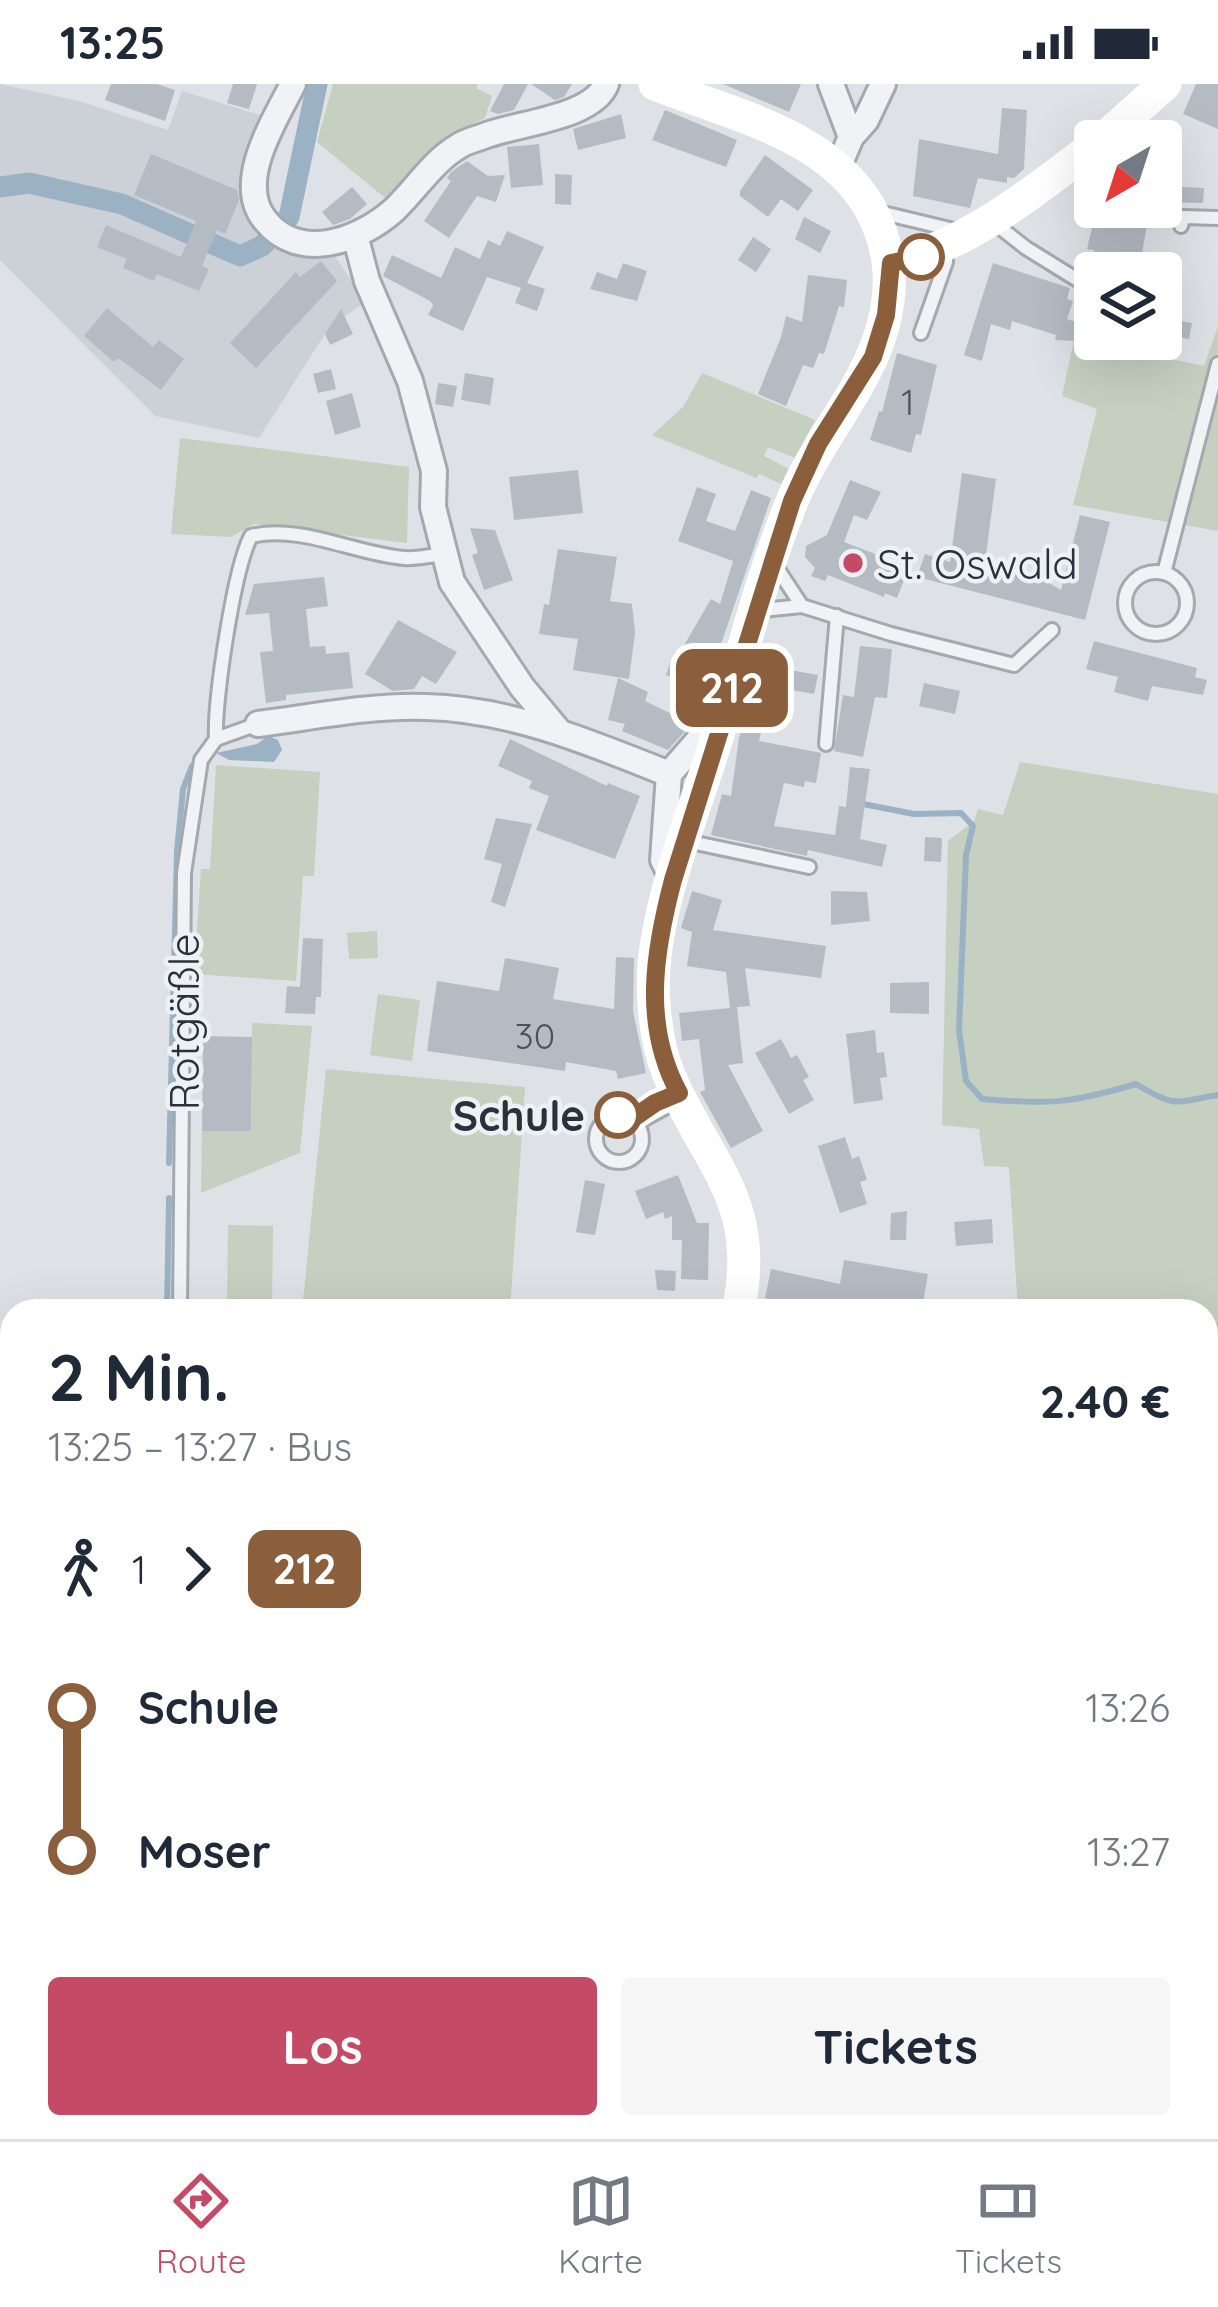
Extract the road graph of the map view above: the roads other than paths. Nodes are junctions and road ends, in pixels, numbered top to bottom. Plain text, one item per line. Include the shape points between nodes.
1 (293, 84) edge
2 (606, 84) edge
3 (655, 84) edge
4 (831, 84) edge
5 (884, 84) edge
6 (1165, 84) edge
7 (1126, 120) edge
8 (851, 137) junction
9 (1074, 163) edge
10 (838, 169) junction
11 (871, 211) junction
12 (1218, 218) edge
13 (1182, 222) edge
14 (967, 231) junction
15 (355, 235) junction
16 (891, 263) junction
17 (1074, 278) edge
18 (920, 333) dead end
19 (1218, 364) edge
20 (442, 554) junction
21 (772, 559) junction
22 (1164, 573) junction
23 (802, 606) junction
24 (755, 613) junction
25 (837, 616) junction
26 (1052, 630) dead end
27 (258, 724) joint
28 (557, 729) junction
29 (720, 730) junction
30 (216, 739) junction
31 (826, 744) dead end
32 (669, 774) junction
33 (685, 841) junction
34 (809, 867) dead end
35 (673, 880) junction
36 (679, 1093) junction
37 (632, 1119) dead end
38 (180, 1299) edge
39 (740, 1299) edge

1 - 15 street via 264,142 257,209 300,245
2 - 15 street via 576,110 457,146 390,214
3 - 10 street via 796,139
4 - 8 street
5 - 8 street
6 - 7 street
8 - 10 street
9 - 14 street
10 - 11 street
11 - 14 lane
11 - 16 street
12 - 13 lane
14 - 16 street via 924,256
14 - 17 lane via 1015,240
14 - 18 lane via 946,262
15 - 20 street via 410,381 434,471
16 - 21 street via 873,357 818,444
19 - 22 lane
20 - 28 street via 482,632
20 - 30 lane, Rotgäßle via 406,559 251,536 234,593
21 - 23 lane
21 - 24 street
22 - 22 lane via 1180,583 1188,605 1173,630 1152,634 1133,625 1126,595 1144,574
23 - 24 lane
23 - 25 lane
24 - 29 street
25 - 26 lane via 1014,665
25 - 31 lane
27 - 28 street via 431,706
27 - 30 lane
28 - 32 street
29 - 32 street via 704,735
29 - 33 street
30 - 38 lane, Rotgäßle via 201,760 184,874
32 - 35 street via 663,860
33 - 34 lane
33 - 35 street
35 - 36 street via 654,981 659,1040
36 - 37 street
36 - 39 street via 740,1218 746,1250

